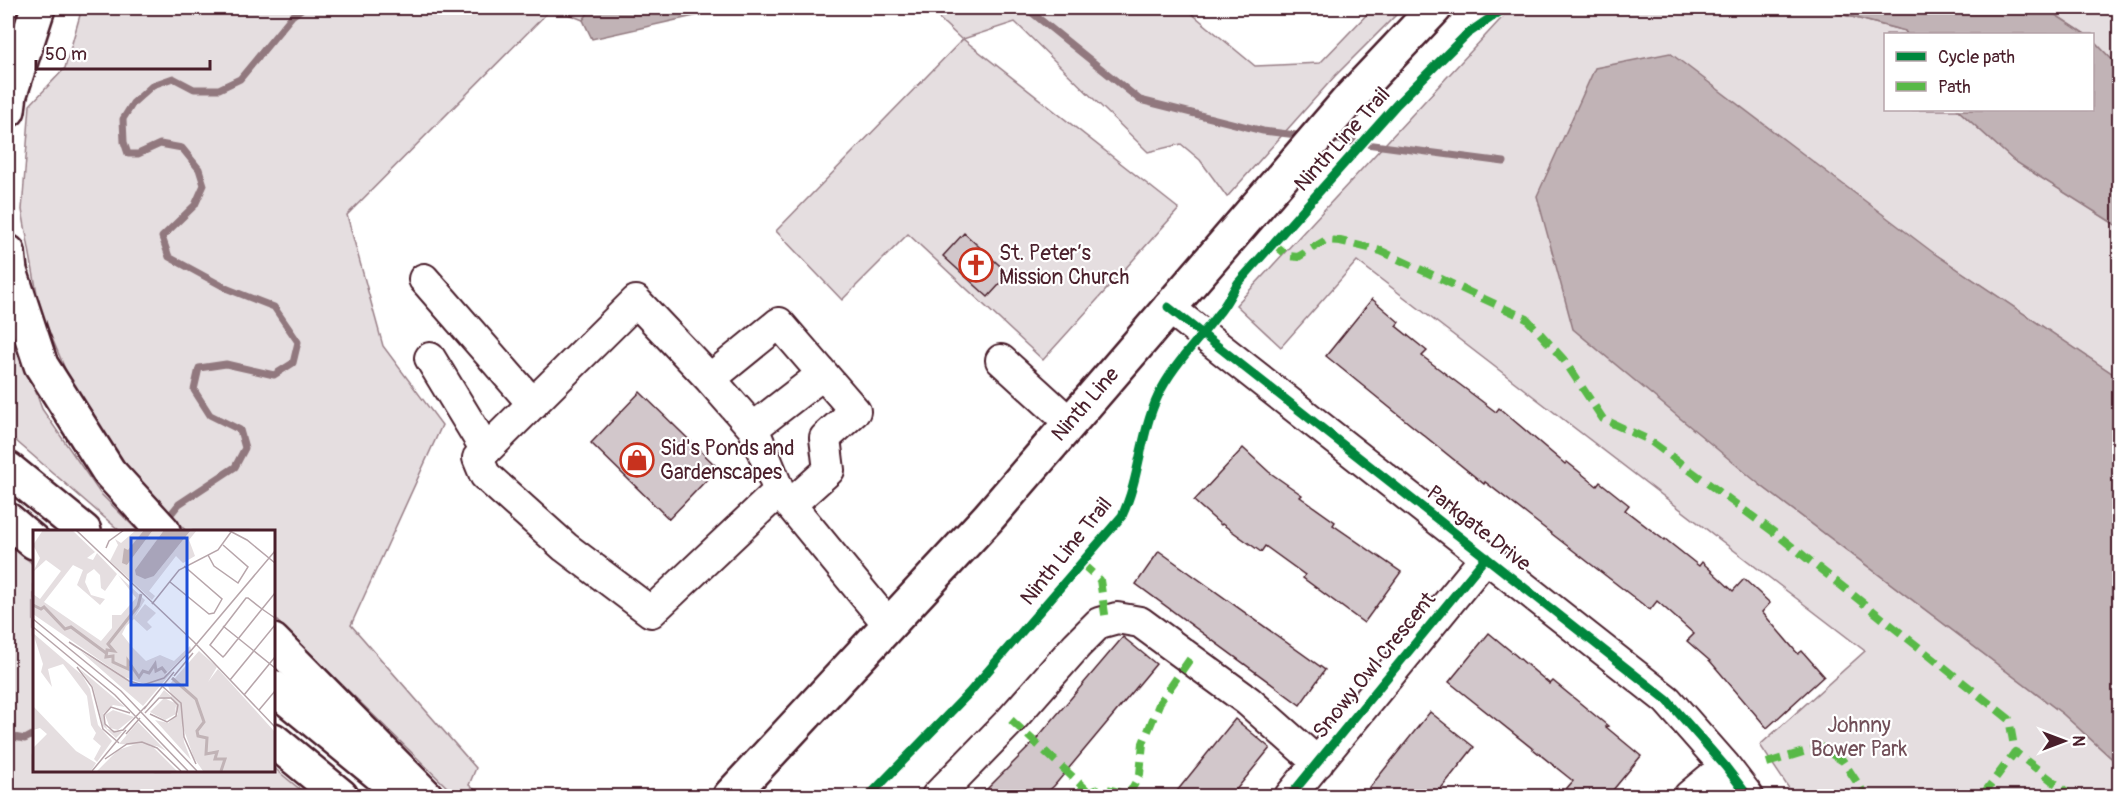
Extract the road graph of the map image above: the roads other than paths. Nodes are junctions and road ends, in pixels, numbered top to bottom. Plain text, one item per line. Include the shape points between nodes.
1 (38, 8) edge
2 (1435, 8) edge
3 (8, 110) edge
4 (8, 252) edge
5 (424, 279) dead end
6 (1168, 307) junction
7 (430, 358) dead end
8 (1001, 360) dead end
9 (823, 374) junction
10 (710, 379) junction
11 (533, 404) junction
12 (1069, 422) junction
13 (753, 428) junction
14 (486, 450) junction
15 (8, 469) edge
16 (785, 498) junction
17 (8, 520) edge
18 (71, 521) edge
19 (162, 530) edge
20 (33, 541) edge
21 (1486, 557) junction
22 (890, 625) junction
23 (274, 642) edge
24 (274, 688) edge
25 (274, 741) edge
26 (1318, 763) junction
27 (1725, 766) junction
28 (341, 796) edge
29 (406, 796) edge
30 (426, 796) edge
31 (729, 796) edge
32 (937, 796) edge
33 (1290, 796) edge
34 (1689, 796) edge
35 (1748, 796) edge

1 - 3 main road
2 - 6 main road, Ninth Line via 1352,96
4 - 19 main road via 10,271 41,365 109,472
5 - 11 street
6 - 12 main road, Ninth Line
6 - 21 street, Parkgate Drive
7 - 14 street
8 - 12 street
9 - 10 street via 779,323
9 - 13 street
9 - 16 street via 855,411 825,438 829,470
10 - 11 street via 636,301
10 - 13 street
11 - 14 street
12 - 22 main road, Ninth Line
13 - 16 street
14 - 16 street via 478,458 485,475 565,547 651,612
15 - 18 main road
16 - 22 street
17 - 20 main road
21 - 26 street, Snowy Owl Crescent
21 - 27 street, Parkgate Drive via 1667,700
22 - 31 main road, Ninth Line
23 - 30 main road
24 - 29 main road
25 - 28 main road
26 - 32 street via 1248,701 1140,622 1117,618 1099,623
26 - 33 street, Snowy Owl Crescent
27 - 34 street
27 - 35 street, Parkgate Drive

